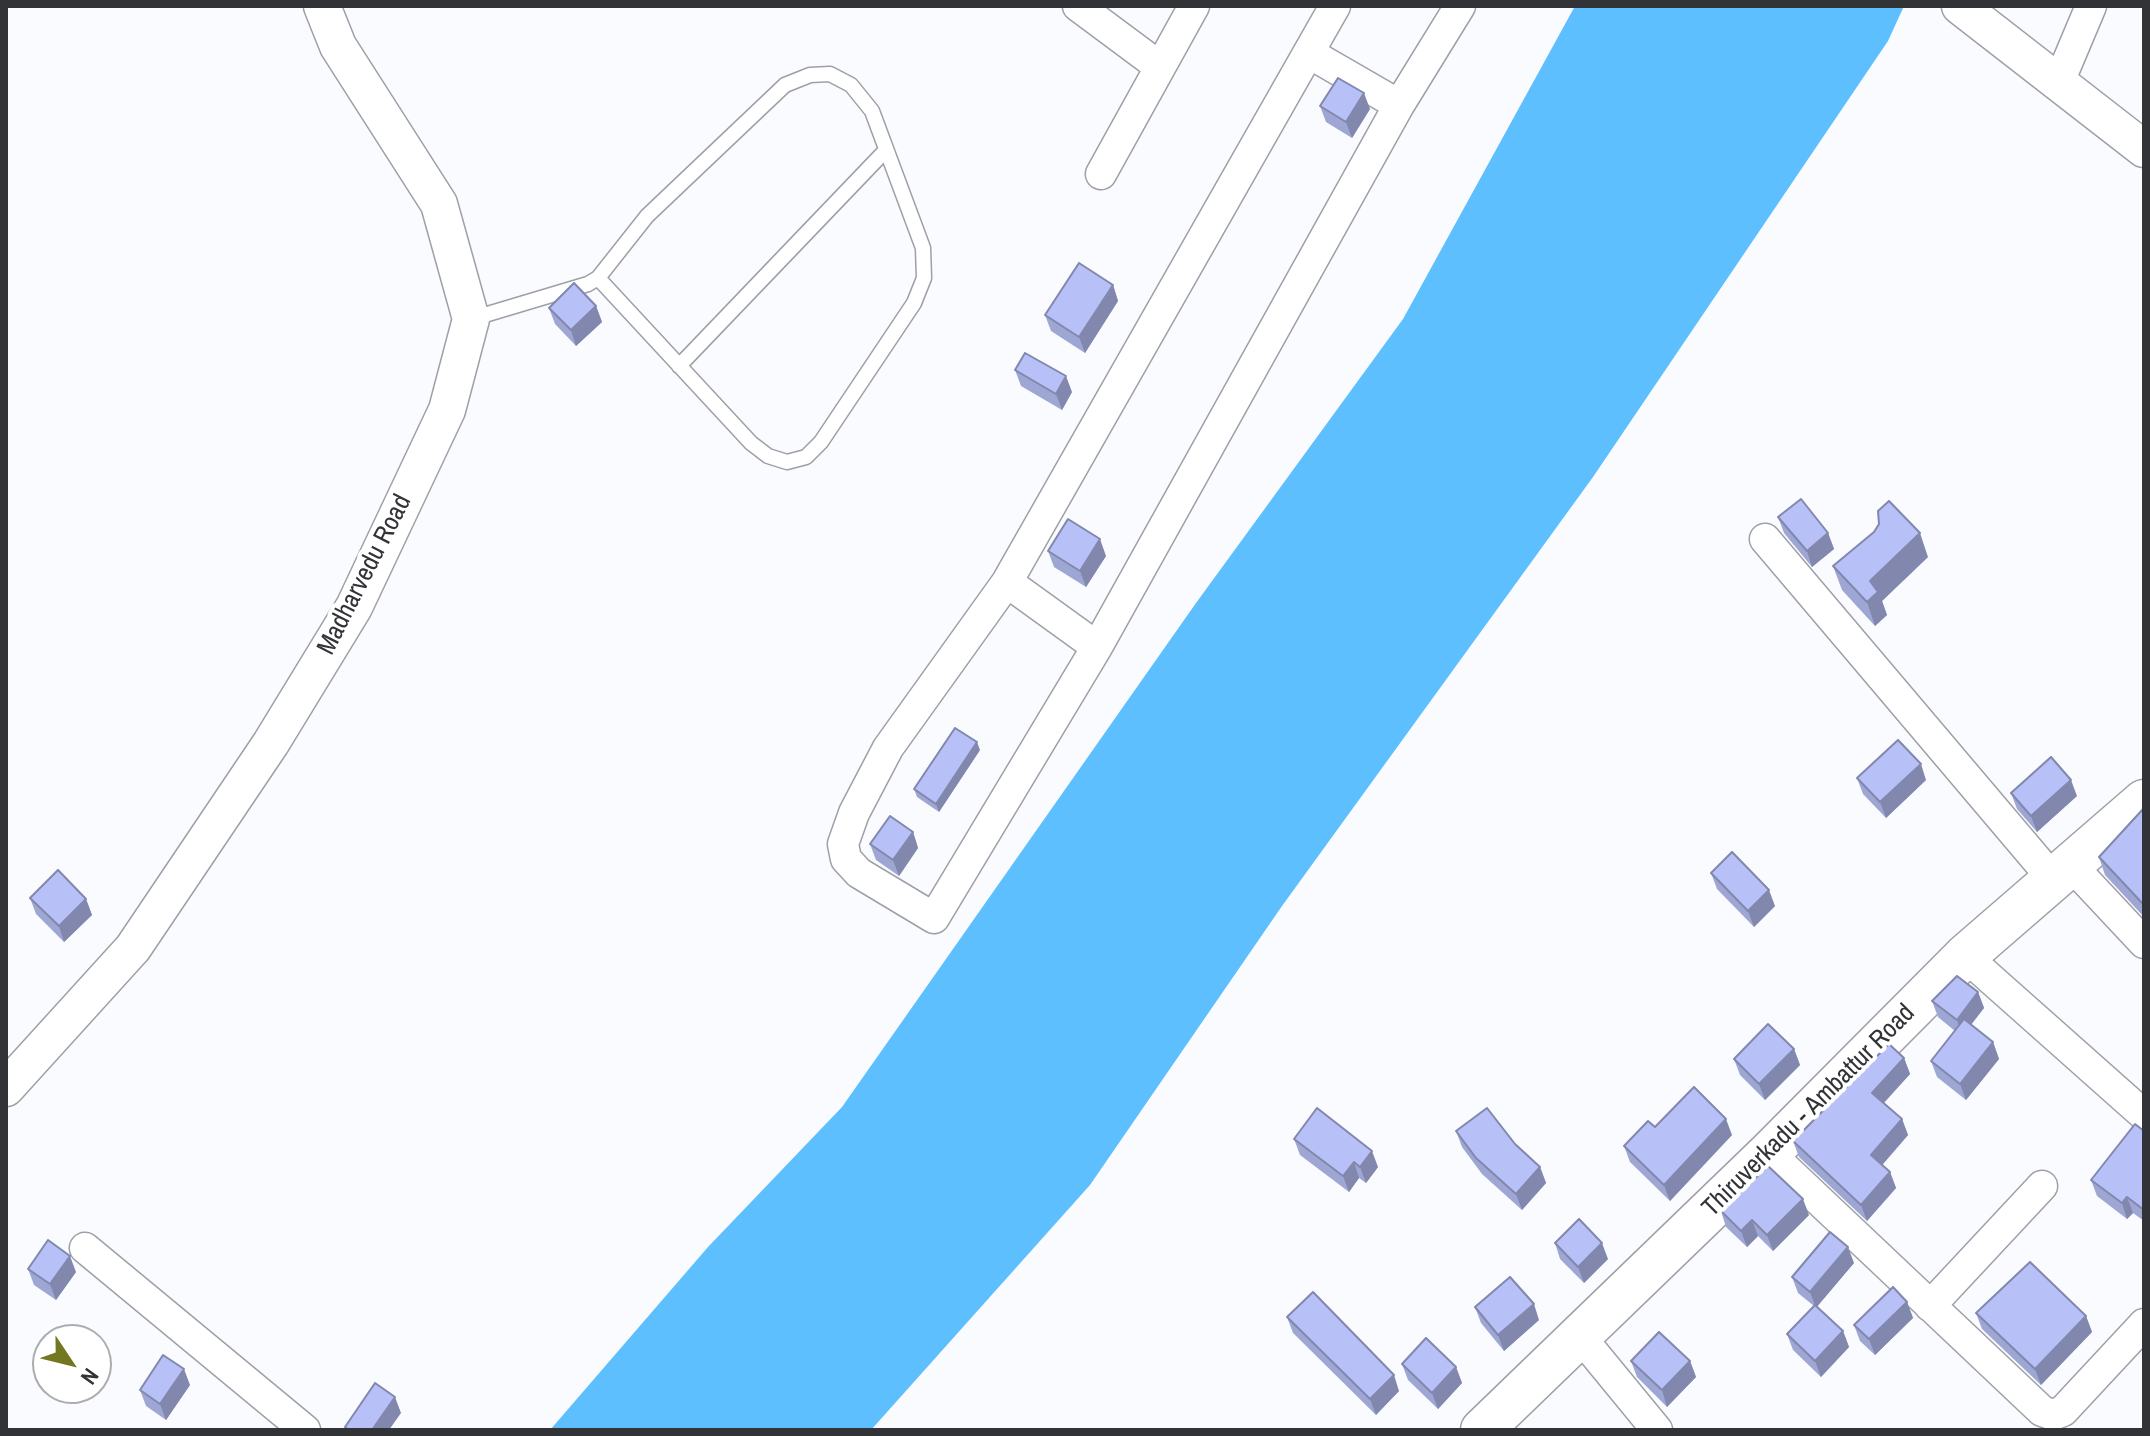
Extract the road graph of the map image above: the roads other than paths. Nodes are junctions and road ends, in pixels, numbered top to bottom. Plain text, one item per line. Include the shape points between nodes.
1 (322, 6) edge
2 (1078, 6) edge
3 (1194, 6) edge
4 (1335, 6) edge
5 (1460, 6) edge
6 (2091, 6) edge
7 (1965, 10) edge
8 (1309, 53) junction
9 (1160, 67) junction
10 (2059, 82) junction
11 (1399, 105) junction
12 (2141, 140) edge
13 (886, 150) junction
14 (1101, 174) dead end
15 (598, 278) junction
16 (471, 319) junction
17 (679, 366) junction
18 (1765, 539) dead end
19 (1835, 572) edge
20 (1007, 582) junction
21 (1812, 591) junction
22 (1097, 647) junction
23 (2144, 801) edge
24 (2061, 872) junction
25 (2144, 943) edge
26 (1965, 956) junction
27 (6, 1088) edge
28 (2144, 1115) edge
29 (1769, 1153) junction
30 (2042, 1186) dead end
31 (85, 1248) dead end
32 (1930, 1306) junction
33 (2144, 1324) edge
34 (1579, 1335) junction
35 (305, 1430) edge
36 (1482, 1430) edge
37 (1657, 1430) edge

1 - 16 street via 338,46 439,204
2 - 9 street
3 - 9 street
4 - 8 street
5 - 11 street
6 - 10 street
7 - 10 street
8 - 11 street
8 - 20 street
9 - 14 street
10 - 12 street
11 - 22 street
13 - 15 lane via 872,111 851,85 830,74 785,85 647,216
13 - 17 lane
13 - 17 lane via 923,248 924,278 914,303 821,442 806,457 787,462 768,456
15 - 16 lane
15 - 17 lane
16 - 27 street, Madharvedu Road via 447,410 332,644 133,948
18 - 21 street
19 - 21 street
20 - 22 street
20 - 22 street via 888,748 854,813 843,844 846,859 859,873 934,918
21 - 24 street
23 - 24 main road, Thiruverkadu - Ambattur Road
24 - 25 street
24 - 26 main road, Thiruverkadu - Ambattur Road
26 - 28 street
26 - 29 main road, Thiruverkadu - Ambattur Road
29 - 32 street
29 - 34 main road, Thiruverkadu - Ambattur Road
30 - 32 street
31 - 35 street
32 - 33 street via 2042,1411 2053,1415 2063,1411
34 - 36 main road, Thiruverkadu - Ambattur Road
34 - 37 street

